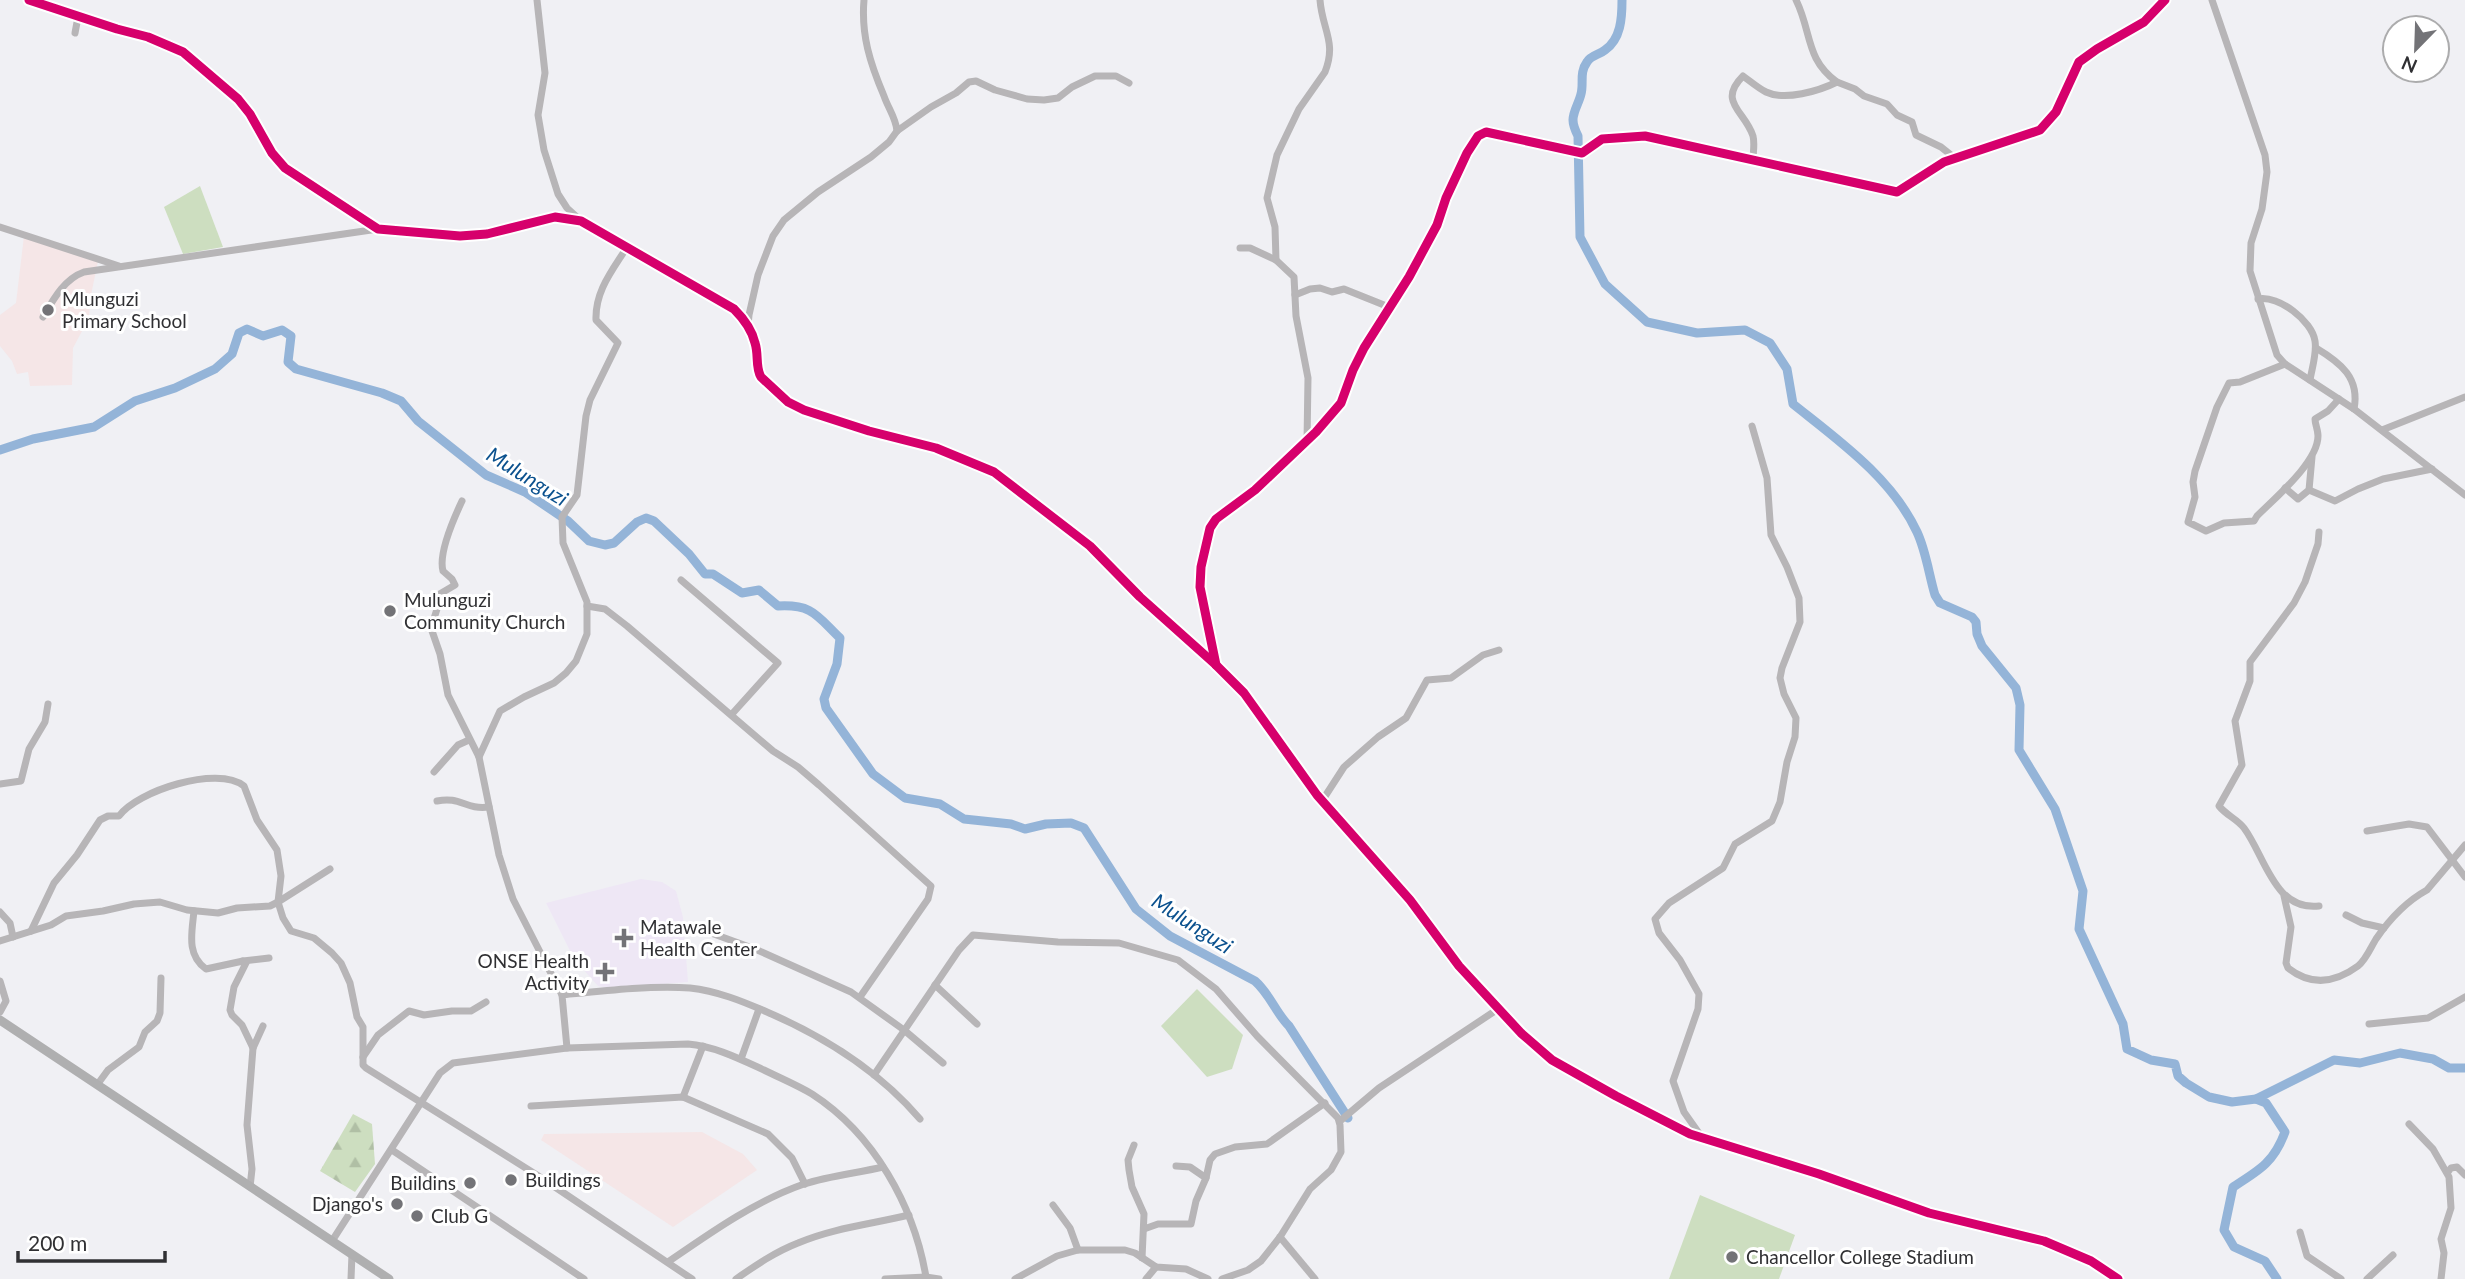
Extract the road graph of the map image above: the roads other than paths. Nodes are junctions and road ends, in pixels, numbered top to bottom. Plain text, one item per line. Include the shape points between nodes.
1 (29, 0) edge
2 (537, 0) edge
3 (864, 0) edge
4 (1320, 0) edge
5 (1796, 0) edge
6 (2165, 0) edge
7 (2212, 0) edge
8 (78, 17) junction
9 (75, 33) dead end
10 (1837, 82) junction
11 (1129, 83) dead end
12 (897, 131) junction
13 (1956, 159) junction
14 (1753, 160) junction
15 (581, 221) junction
16 (0, 227) edge
17 (378, 229) junction
18 (627, 247) junction
19 (1240, 248) dead end
20 (1276, 260) junction
21 (123, 267) junction
22 (1295, 296) junction
23 (2258, 299) junction
24 (1389, 307) junction
25 (43, 317) dead end
26 (748, 327) junction
27 (2316, 348) junction
28 (2285, 364) junction
29 (2310, 380) junction
30 (2465, 397) edge
31 (2339, 399) junction
32 (2354, 409) junction
33 (1752, 426) dead end
34 (2382, 430) junction
35 (1307, 441) junction
36 (2312, 456) junction
37 (2433, 468) junction
38 (2285, 488) junction
39 (2309, 490) junction
40 (2465, 495) edge
41 (462, 501) dead end
42 (2319, 532) dead end
43 (681, 580) dead end
44 (587, 606) junction
45 (1499, 650) dead end
46 (1216, 665) junction
47 (48, 704) dead end
48 (732, 714) junction
49 (469, 740) junction
50 (478, 757) junction
51 (435, 772) dead end
52 (0, 784) edge
53 (437, 801) dead end
54 (1322, 801) junction
55 (489, 807) junction
56 (2367, 831) dead end
57 (2465, 845) edge
58 (2454, 860) junction
59 (330, 869) dead end
60 (2465, 877) edge
61 (2284, 896) junction
62 (278, 902) junction
63 (2319, 906) dead end
64 (194, 911) junction
65 (0, 912) edge
66 (2346, 915) dead end
67 (2384, 928) junction
68 (31, 931) junction
69 (710, 933) dead end
70 (13, 937) junction
71 (0, 941) edge
72 (268, 958) dead end
73 (243, 961) junction
74 (161, 978) dead end
75 (0, 981) edge
76 (935, 985) junction
77 (562, 995) junction
78 (860, 997) junction
79 (2465, 998) edge
80 (486, 1002) dead end
81 (759, 1009) junction
82 (1498, 1009) junction
83 (0, 1012) edge
84 (0, 1020) edge
85 (977, 1024) dead end
86 (2369, 1024) dead end
87 (263, 1026) dead end
88 (904, 1030) junction
89 (703, 1046) junction
90 (253, 1048) junction
91 (567, 1048) junction
92 (363, 1058) junction
93 (741, 1059) junction
94 (943, 1063) dead end
95 (874, 1075) junction
96 (97, 1085) junction
97 (683, 1097) junction
98 (422, 1101) junction
99 (1325, 1103) junction
100 (531, 1106) dead end
101 (920, 1119) dead end
102 (1340, 1121) junction
103 (2409, 1124) dead end
104 (1704, 1139) junction
105 (1135, 1145) dead end
106 (392, 1150) junction
107 (1177, 1166) dead end
108 (883, 1167) junction
109 (2448, 1172) junction
110 (2465, 1175) edge
111 (1206, 1178) junction
112 (806, 1184) junction
113 (250, 1188) junction
114 (1053, 1205) dead end
115 (909, 1215) junction
116 (1144, 1229) junction
117 (2300, 1232) dead end
118 (1280, 1237) junction
119 (332, 1241) junction
120 (1078, 1250) junction
121 (352, 1254) junction
122 (2393, 1255) dead end
123 (1142, 1258) junction
124 (668, 1262) junction
125 (1156, 1267) junction
126 (926, 1277) junction
127 (351, 1279) edge
128 (389, 1279) edge
129 (584, 1279) edge
130 (692, 1279) edge
131 (737, 1279) edge
132 (885, 1279) edge
133 (939, 1279) edge
134 (1015, 1279) edge
135 (1146, 1279) edge
136 (1209, 1279) edge
137 (1222, 1279) edge
138 (1315, 1279) edge
139 (2119, 1279) edge
140 (2342, 1279) edge
141 (2367, 1279) edge
142 (2441, 1279) edge

1 - 8 street
2 - 15 street via 545,73 538,115 544,150 558,194
3 - 12 street via 864,36
4 - 20 street via 1332,52 1277,155 1267,198 1275,227
5 - 10 street via 1816,61
6 - 13 street via 2144,22 2079,62 2056,112 2040,130
7 - 23 street via 2265,155 2262,209 2250,258
8 - 9 street
8 - 17 street via 183,51 238,99 285,168
10 - 13 street via 1887,104 1912,121 1916,135
10 - 14 street via 1808,93 1774,94 1742,76 1731,92 1752,134
11 - 12 street via 1115,76 1095,76 1058,98 1044,100 969,82
12 - 26 street via 871,157 784,220 758,275
13 - 14 street via 1894,192
14 - 24 street via 1645,136 1600,140 1581,153 1482,133 1467,153 1412,273
15 - 17 street via 555,217 460,236
15 - 18 street
16 - 21 street
17 - 21 street
18 - 26 street via 723,301
18 - 44 street via 598,299 596,320 618,343 590,400 577,495 562,517 563,543
19 - 20 street
20 - 22 street via 1293,275
21 - 25 street via 75,275
22 - 24 street via 1310,289 1344,289
22 - 35 street via 1308,378
23 - 27 street via 2266,297 2290,306 2313,334
23 - 28 street via 2275,350
24 - 35 street via 1353,370 1342,401
26 - 46 street via 761,377 788,402 828,419 936,448 999,475 1090,546
27 - 29 street
27 - 32 street via 2350,375 2357,395
28 - 29 street
28 - 38 street via 2229,383 2195,471 2195,497 2188,522 2206,531 2224,523 2254,522
29 - 31 street
30 - 34 street
31 - 32 street
31 - 36 street via 2315,419 2318,438
32 - 34 street
33 - 104 street via 1767,478 1771,535 1799,598 1800,622 1780,678 1796,718 1796,731 1772,821 1735,844 1723,868 1669,903 1656,919 1658,933 1699,994 1673,1081 1684,1112
34 - 37 street
35 - 46 street via 1216,519 1208,532 1200,587
36 - 38 street
36 - 39 street
37 - 39 street via 2383,480 2335,501
37 - 40 street
38 - 39 street via 2298,499
41 - 49 street via 442,564 456,585 438,595 431,628 448,695
42 - 61 street via 2294,603 2250,662 2250,681 2234,725 2242,765 2219,806 2243,826
43 - 48 street via 778,663
44 - 48 street via 605,609 616,617
44 - 50 street via 587,634 576,661 554,683 500,711
45 - 54 street via 1483,654 1455,676 1427,680 1406,718 1344,767
46 - 54 street via 1250,699
47 - 52 street via 21,781
48 - 78 street via 931,886 928,900
49 - 50 street
49 - 51 street via 458,745
50 - 55 street
53 - 55 street via 454,799 472,808
54 - 82 street via 1384,868
55 - 77 street via 513,899
56 - 58 street via 2422,825
57 - 58 street
58 - 60 street
58 - 67 street
59 - 62 street
61 - 63 street via 2301,906
61 - 67 street via 2291,927 2287,965 2310,979 2326,981 2358,966
62 - 64 street via 218,913
62 - 68 street via 277,850 257,820 244,786 230,779 193,781 163,788 130,804 119,816 100,820 54,883
62 - 92 street via 291,931 314,938 341,964 363,1027
64 - 68 street via 160,902 134,904 66,916
64 - 73 street via 191,951 202,967
65 - 70 street via 10,923
66 - 67 street
68 - 70 street
69 - 78 street
70 - 71 street
72 - 73 street
73 - 90 street via 246,965 234,987 230,1010
74 - 96 street via 157,1021 145,1032 141,1045 107,1070
75 - 83 street via 6,1001
76 - 85 street
76 - 88 street
76 - 99 street via 967,940 977,934 1119,943 1176,959 1216,989
77 - 81 street via 687,988 719,993
77 - 91 street
78 - 88 street
79 - 86 street via 2428,1018
80 - 92 street via 471,1012 409,1012 378,1035
81 - 93 street
81 - 95 street via 834,1045
82 - 102 street via 1379,1088
82 - 104 street via 1552,1060
84 - 96 main road
87 - 90 street
88 - 94 street
88 - 95 street
89 - 91 street
89 - 93 street
89 - 97 street
90 - 113 street via 247,1125
91 - 98 street via 453,1063 440,1073
92 - 98 street via 366,1068
93 - 108 street via 814,1095 851,1128
95 - 101 street
96 - 113 main road
97 - 100 street
97 - 112 street via 768,1134 792,1158
98 - 106 street
98 - 124 street
99 - 102 street
99 - 111 street via 1267,1143 1215,1154
102 - 118 street via 1342,1152 1329,1173 1308,1191
103 - 109 street
104 - 139 street via 1929,1213 2045,1241
105 - 116 street via 1129,1170 1143,1208
106 - 119 street
106 - 129 street
107 - 111 street via 1190,1167
108 - 112 street
108 - 115 street
109 - 110 street via 2457,1167
109 - 142 street via 2452,1193 2441,1239
111 - 116 street via 1191,1224
112 - 124 street via 725,1225
113 - 119 main road
114 - 120 street via 1070,1228
115 - 126 street
115 - 131 street via 798,1242
116 - 123 street
117 - 140 street via 2307,1256
118 - 137 street via 1254,1267
118 - 138 street
119 - 121 main road
120 - 123 street via 1125,1250
120 - 134 street
121 - 127 street
121 - 128 main road
122 - 141 street
123 - 125 street
124 - 130 street
125 - 135 street
125 - 136 street via 1186,1269
126 - 132 street
126 - 133 street

